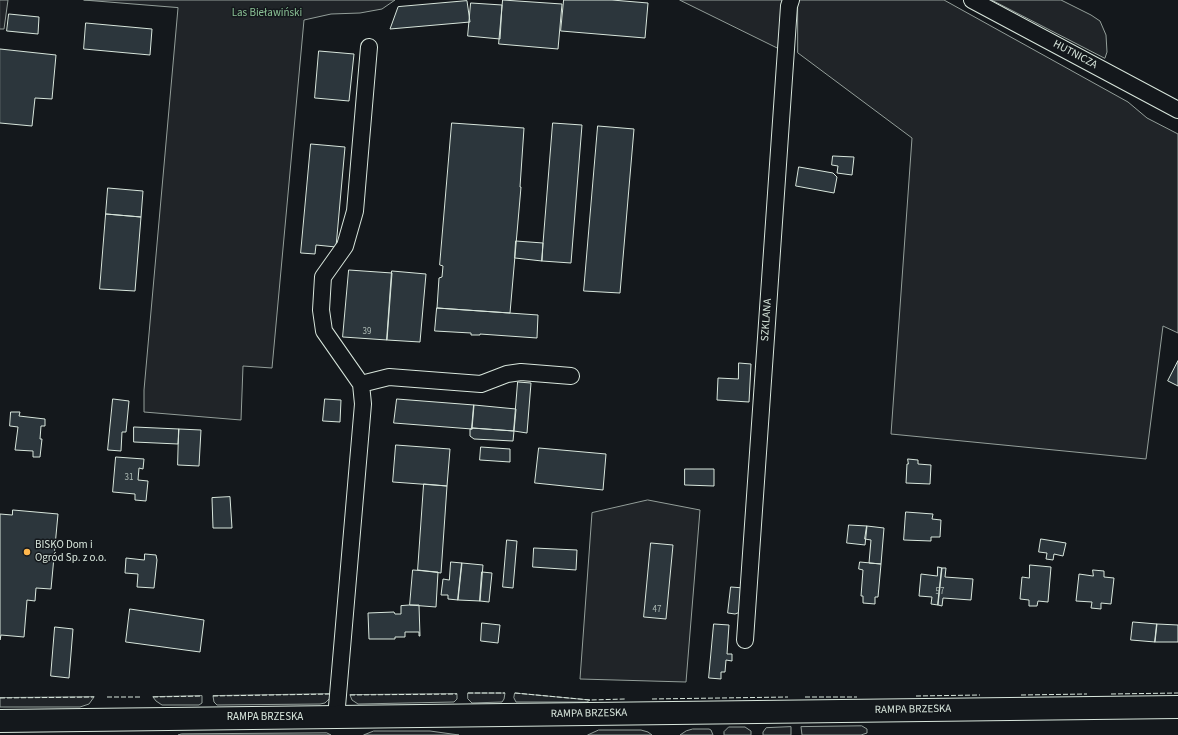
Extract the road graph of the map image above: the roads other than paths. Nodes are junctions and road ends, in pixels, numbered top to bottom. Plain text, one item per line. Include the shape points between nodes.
1 (791, 0) edge
2 (972, 0) edge
3 (369, 47) dead end
4 (1178, 110) edge
5 (571, 376) dead end
6 (360, 384) junction
7 (745, 640) dead end
8 (1178, 707) edge
9 (336, 718) junction
10 (0, 721) edge

1 - 7 street, SZKLANA
2 - 4 street, HUTNICZA
3 - 6 street via 355,211 345,246 323,277 321,310 324,331
5 - 6 street via 521,372 507,374 481,384 389,377
6 - 9 street via 363,404
8 - 9 highway, RAMPA BRZESKA
9 - 10 highway, RAMPA BRZESKA

